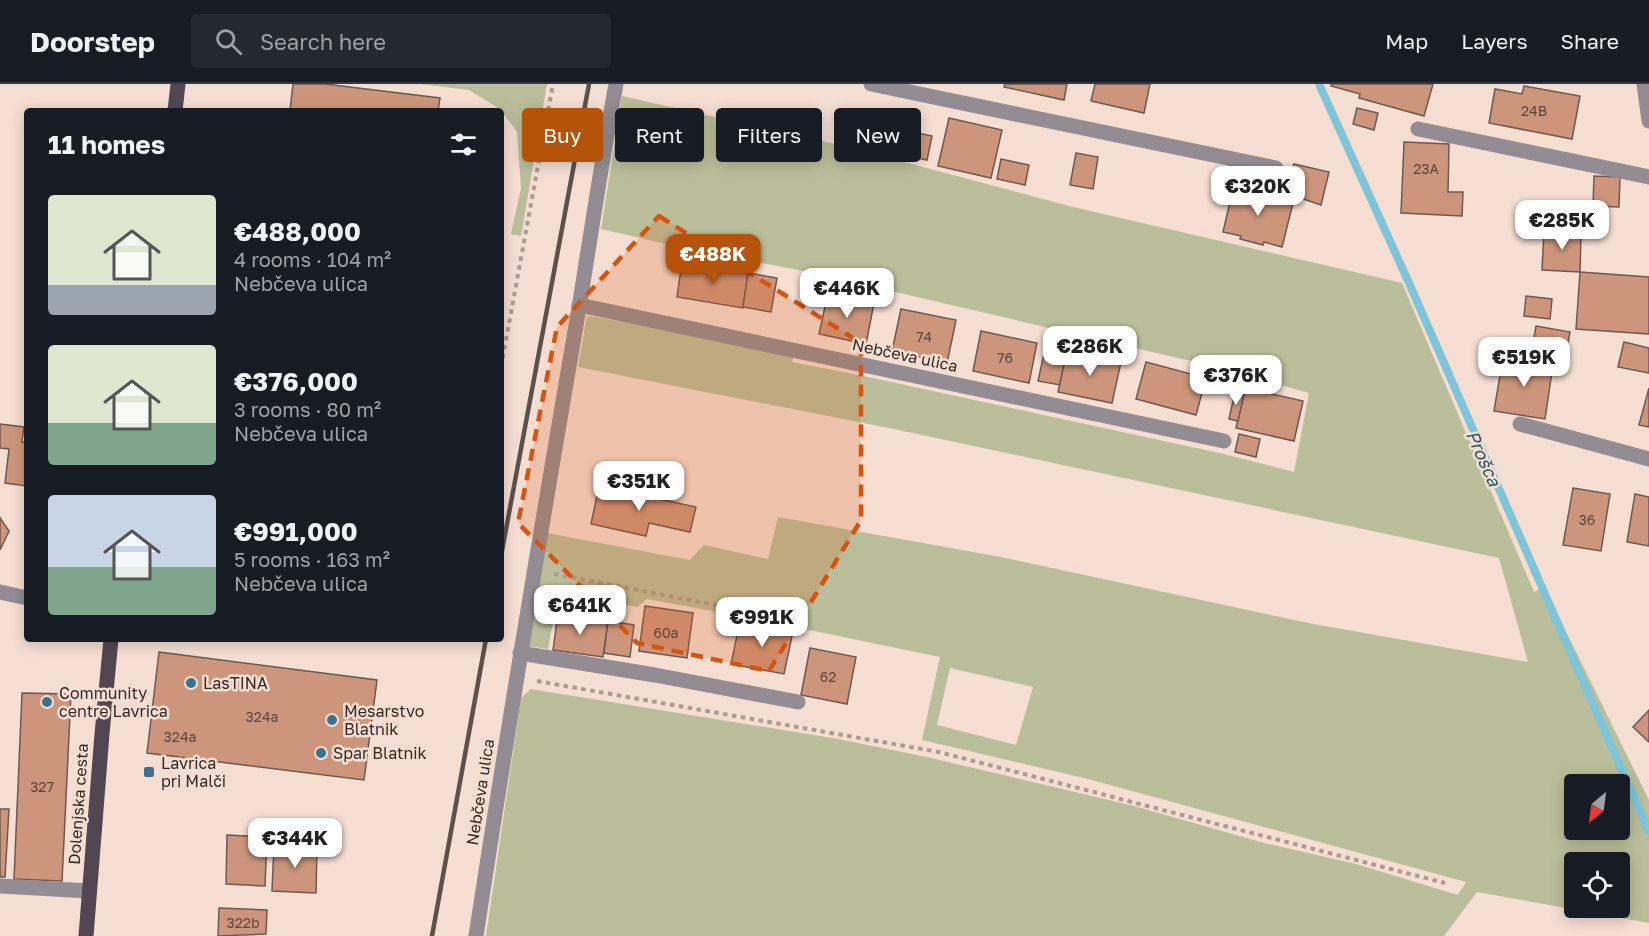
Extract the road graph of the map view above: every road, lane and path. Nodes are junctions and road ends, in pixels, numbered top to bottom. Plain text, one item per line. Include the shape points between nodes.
1 (178, 84) edge
2 (553, 84) edge
3 (616, 84) edge
4 (872, 84) edge
5 (1644, 84) edge
6 (175, 108) edge
7 (1649, 121) edge
8 (1418, 129) dead end
9 (1276, 168) dead end
10 (1649, 177) edge
11 (579, 305) junction
12 (504, 351) edge
13 (1520, 424) dead end
14 (1224, 441) dead end
15 (1649, 459) edge
16 (533, 570) junction
17 (0, 592) edge
18 (24, 597) edge
19 (747, 611) dead end
20 (111, 642) edge
21 (520, 653) junction
22 (515, 678) junction
23 (798, 702) dead end
24 (1445, 883) dead end
25 (0, 886) edge
26 (89, 891) junction
27 (86, 936) edge
28 (476, 936) edge

1 - 6 main road
2 - 12 path
3 - 11 street, Nebčeva ulica
4 - 9 street
5 - 7 street
8 - 10 street
11 - 14 street, Nebčeva ulica
11 - 16 street, Nebčeva ulica
13 - 15 street
16 - 19 path
16 - 21 street, Nebčeva ulica
17 - 18 street
20 - 26 main road, Dolenjska cesta
21 - 22 street, Nebčeva ulica
21 - 23 street
22 - 24 path via 939,752
22 - 28 street, Nebčeva ulica
25 - 26 street
26 - 27 main road, Dolenjska cesta

